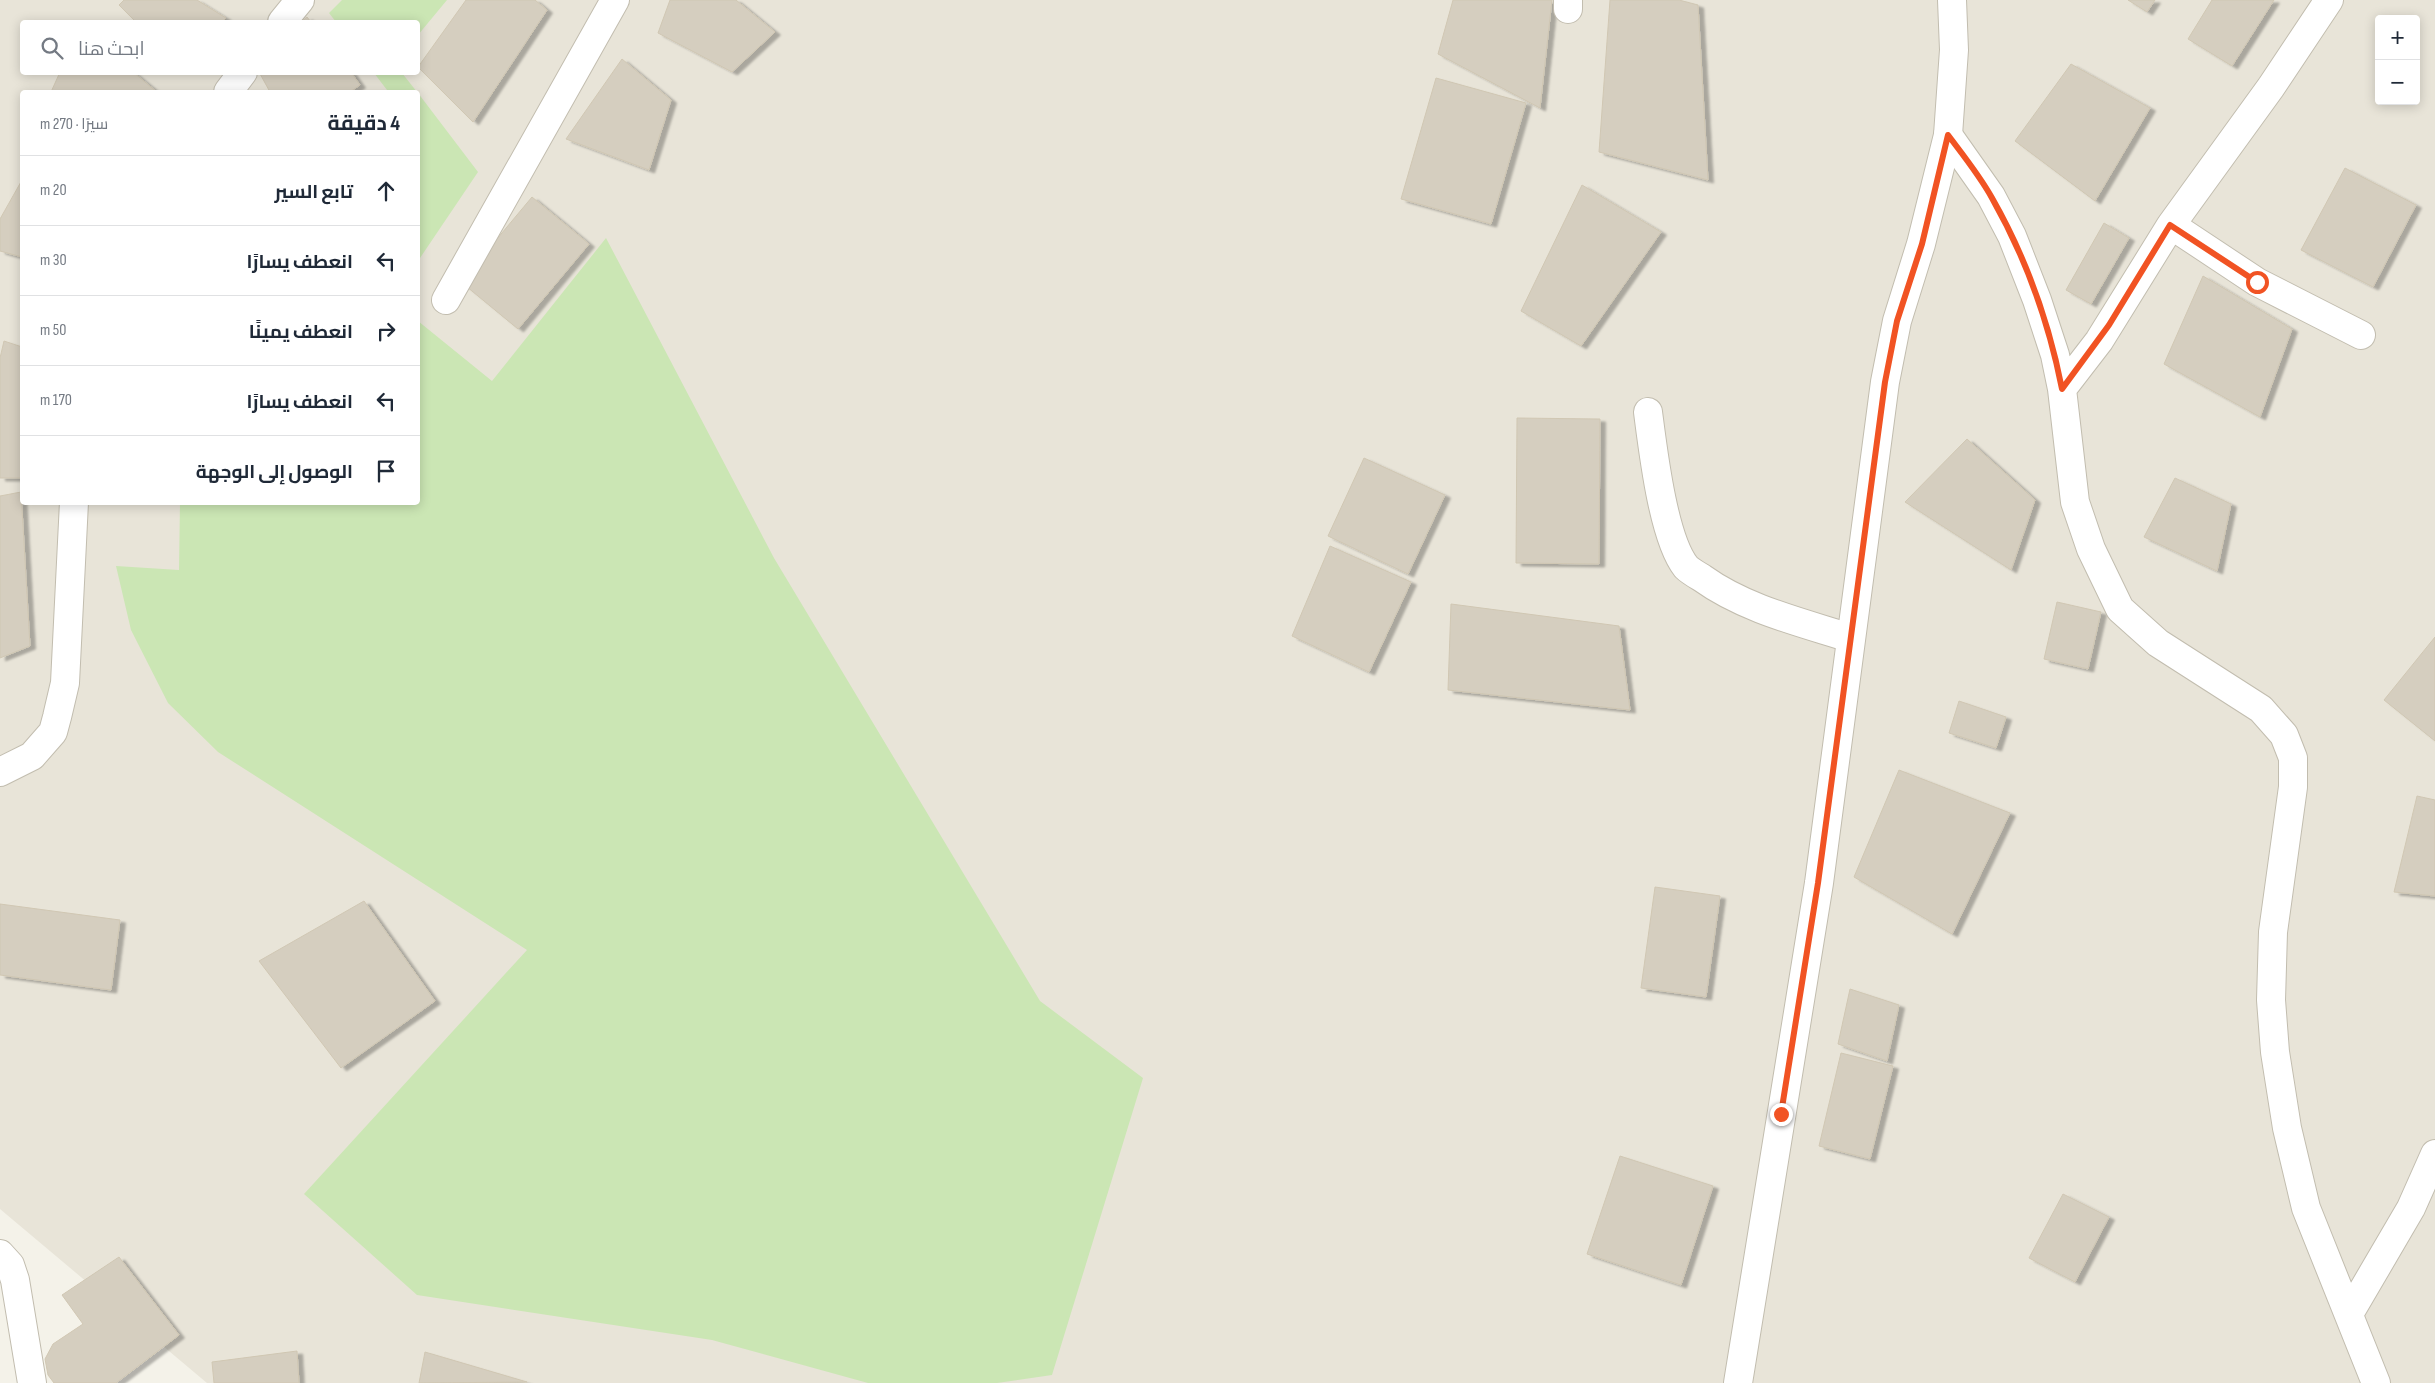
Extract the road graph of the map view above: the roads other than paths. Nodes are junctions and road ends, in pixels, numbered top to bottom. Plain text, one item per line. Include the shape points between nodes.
1 (300, 0) edge
2 (615, 0) edge
3 (1952, 0) edge
4 (2329, 0) edge
5 (284, 20) edge
6 (241, 75) edge
7 (230, 90) edge
8 (1948, 135) junction
9 (2170, 225) junction
10 (446, 300) dead end
11 (2362, 335) dead end
12 (2062, 389) junction
13 (1648, 412) dead end
14 (74, 505) edge
15 (1850, 638) junction
16 (0, 772) edge
17 (2435, 1154) edge
18 (0, 1254) edge
19 (2349, 1314) junction
20 (32, 1383) edge
21 (1738, 1383) edge
22 (2376, 1383) edge

1 - 5 street
2 - 10 street
3 - 8 street via 1954,50
4 - 9 street via 2271,87
6 - 7 street
8 - 12 street via 1991,196 2012,236 2055,355
8 - 15 street via 1888,364
9 - 11 street via 2257,282
9 - 12 street via 2109,325
12 - 19 street via 2075,502 2091,548 2120,609 2158,643 2261,709 2284,735 2293,758 2293,787 2274,932 2271,1000 2274,1052 2287,1128 2306,1208
13 - 15 street via 1670,534 1686,567 1716,588 1759,608
14 - 16 street via 65,683 53,732 32,756
15 - 21 street via 1818,883
17 - 19 street via 2410,1208
18 - 20 street via 10,1264 15,1280
19 - 22 street

